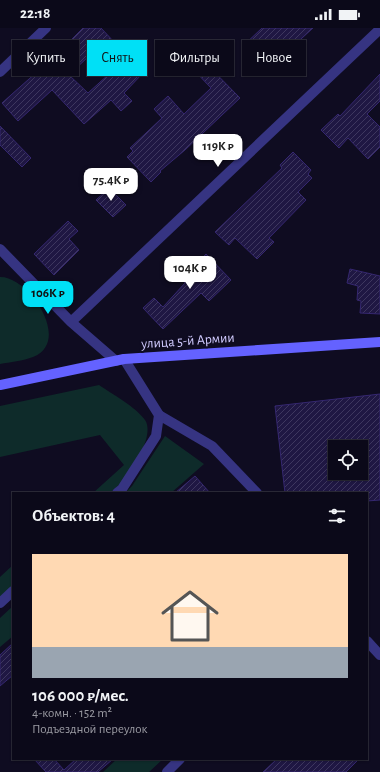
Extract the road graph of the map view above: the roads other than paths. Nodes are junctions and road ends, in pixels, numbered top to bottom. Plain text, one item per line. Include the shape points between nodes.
1 (46, 28) edge
2 (380, 29) edge
3 (0, 72) edge
4 (0, 250) edge
5 (71, 322) junction
6 (380, 342) edge
7 (120, 360) junction
8 (0, 385) edge
9 (159, 415) junction
10 (118, 492) edge
11 (256, 492) edge
12 (12, 592) edge
13 (0, 603) edge
14 (368, 641) edge
15 (380, 655) edge
16 (179, 760) edge
17 (167, 772) edge

1 - 3 street
2 - 5 street
4 - 5 street
5 - 7 street
6 - 7 street, улица 5-й Армии
7 - 8 street, улица 5-й Армии
7 - 9 street
9 - 10 street via 156,436
9 - 11 street via 212,446
12 - 13 street
14 - 15 street
16 - 17 street

